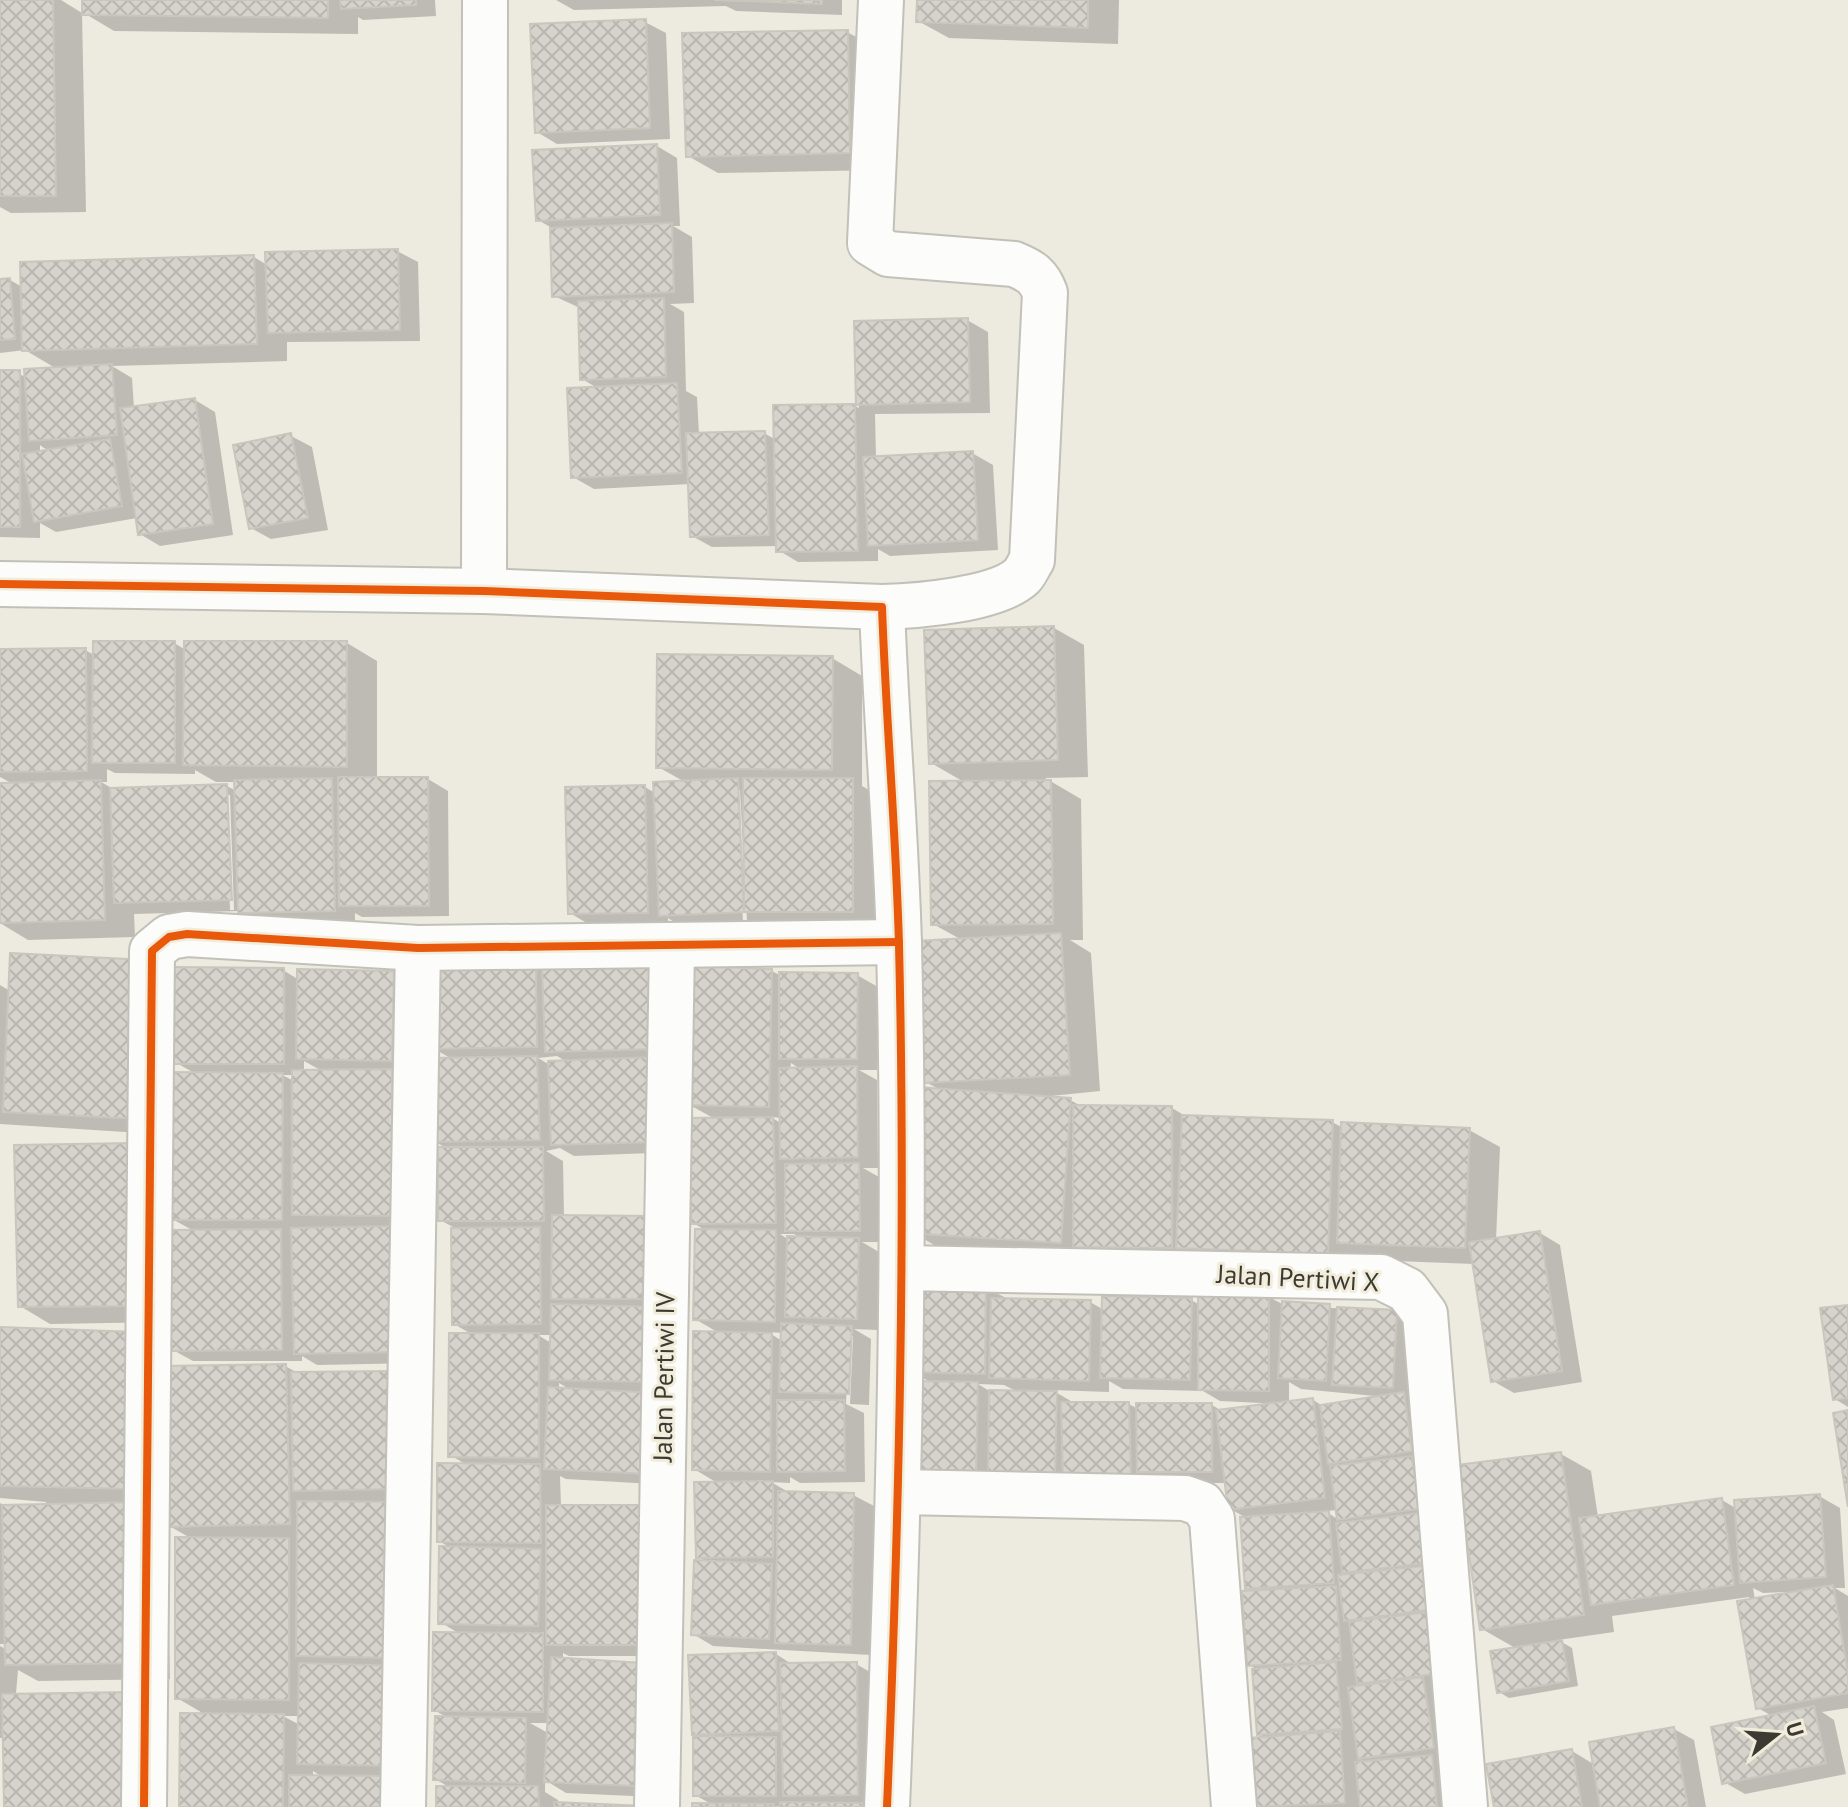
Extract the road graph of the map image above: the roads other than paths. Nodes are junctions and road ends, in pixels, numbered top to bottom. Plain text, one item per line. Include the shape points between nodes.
1 (485, 0) edge
2 (881, 0) edge
3 (0, 584) edge
4 (484, 591) junction
5 (882, 607) junction
6 (899, 942) junction
7 (672, 947) junction
8 (418, 948) junction
9 (903, 1268) junction
10 (900, 1492) junction
11 (144, 1807) edge
12 (403, 1807) edge
13 (657, 1807) edge
14 (887, 1807) edge
15 (1234, 1807) edge
16 (1465, 1807) edge

1 - 4 street
2 - 5 street via 870,243 888,254 1014,264 1031,271 1045,293 1032,560 1023,576 1001,588 935,605
3 - 4 street
4 - 5 street
5 - 6 street
6 - 7 street
6 - 9 street
7 - 8 street
7 - 13 street, Jalan Pertiwi IV
8 - 11 street via 187,934 169,937 152,951
8 - 12 street
9 - 10 street
9 - 16 street, Jalan Pertiwi X via 1381,1277 1407,1290 1425,1314
10 - 14 street
10 - 15 street via 1185,1498 1202,1504 1212,1519

